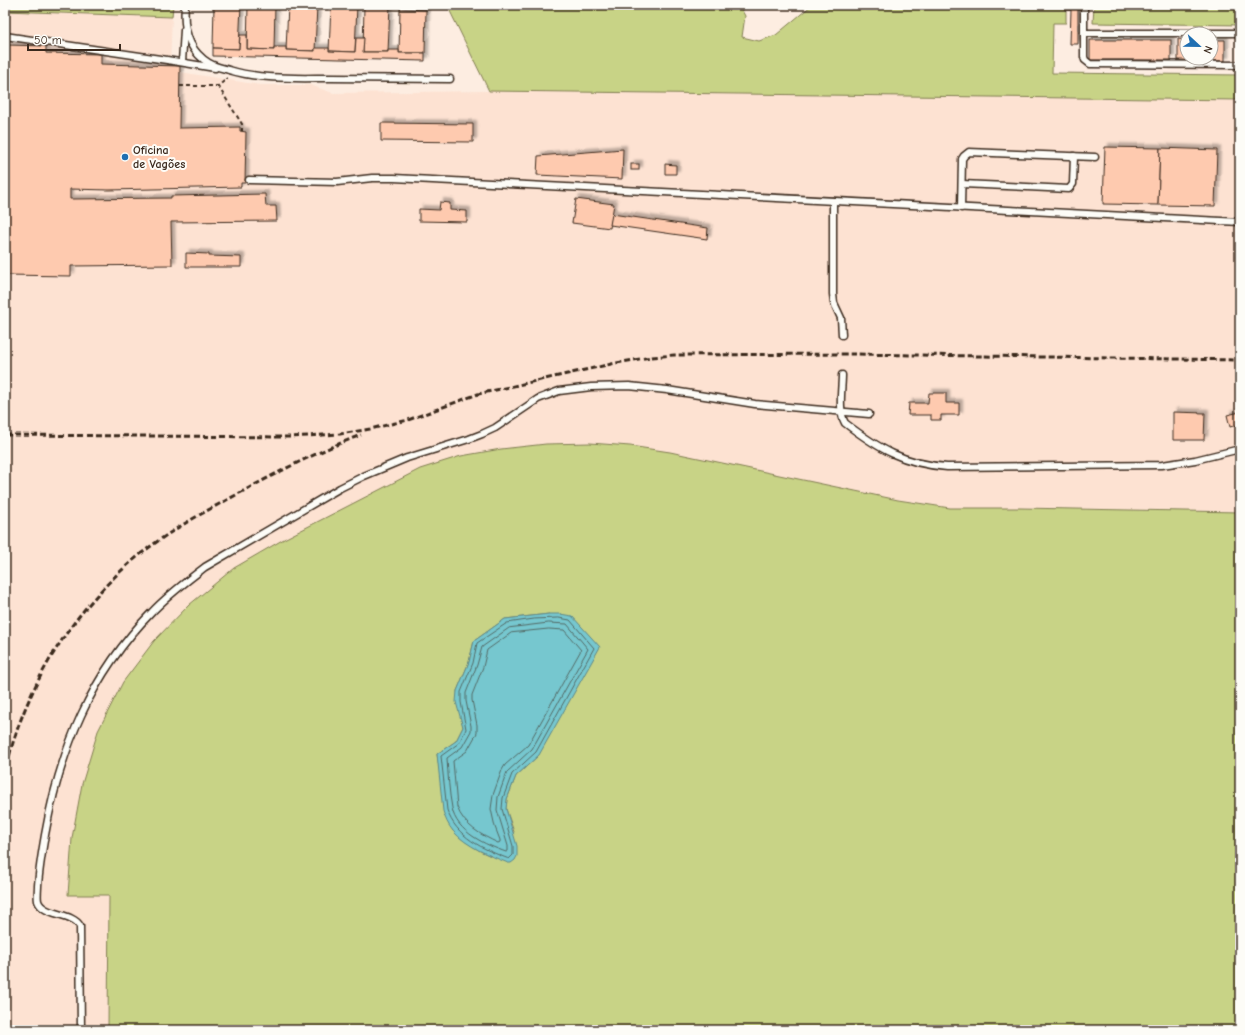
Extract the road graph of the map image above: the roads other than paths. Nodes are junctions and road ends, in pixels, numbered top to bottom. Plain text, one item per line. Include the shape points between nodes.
1 (185, 5) edge
2 (1084, 5) edge
3 (184, 20) junction
4 (1084, 33) junction
5 (1240, 33) edge
6 (5, 36) edge
7 (182, 62) junction
8 (1240, 65) edge
9 (234, 72) junction
10 (450, 79) dead end
11 (1074, 156) junction
12 (1095, 157) dead end
13 (249, 180) dead end
14 (962, 184) junction
15 (833, 201) junction
16 (961, 208) junction
17 (1240, 222) edge
18 (842, 335) dead end
19 (842, 375) dead end
20 (841, 412) junction
21 (869, 414) dead end
22 (1240, 449) edge
23 (81, 1030) edge

1 - 3 lane
2 - 4 lane
3 - 7 lane
3 - 9 lane via 188,38 196,52 216,67
4 - 5 lane
4 - 8 lane via 1084,57 1090,64
6 - 7 lane
7 - 9 lane
9 - 10 lane via 265,77
11 - 12 lane
11 - 14 lane via 970,152 962,159
11 - 14 lane via 1073,184 1068,189
13 - 15 lane via 337,182 394,178
14 - 16 lane
15 - 16 lane
15 - 18 lane via 833,294 841,318
16 - 17 lane
19 - 20 lane
20 - 21 lane
20 - 22 lane via 845,422 890,453 913,462 936,466 1162,465
20 - 23 lane via 755,404 629,386 559,391 538,399 482,434 407,458 340,488 187,581 152,612 112,660 78,720 53,797 42,850 38,902 42,907 76,920 80,926

